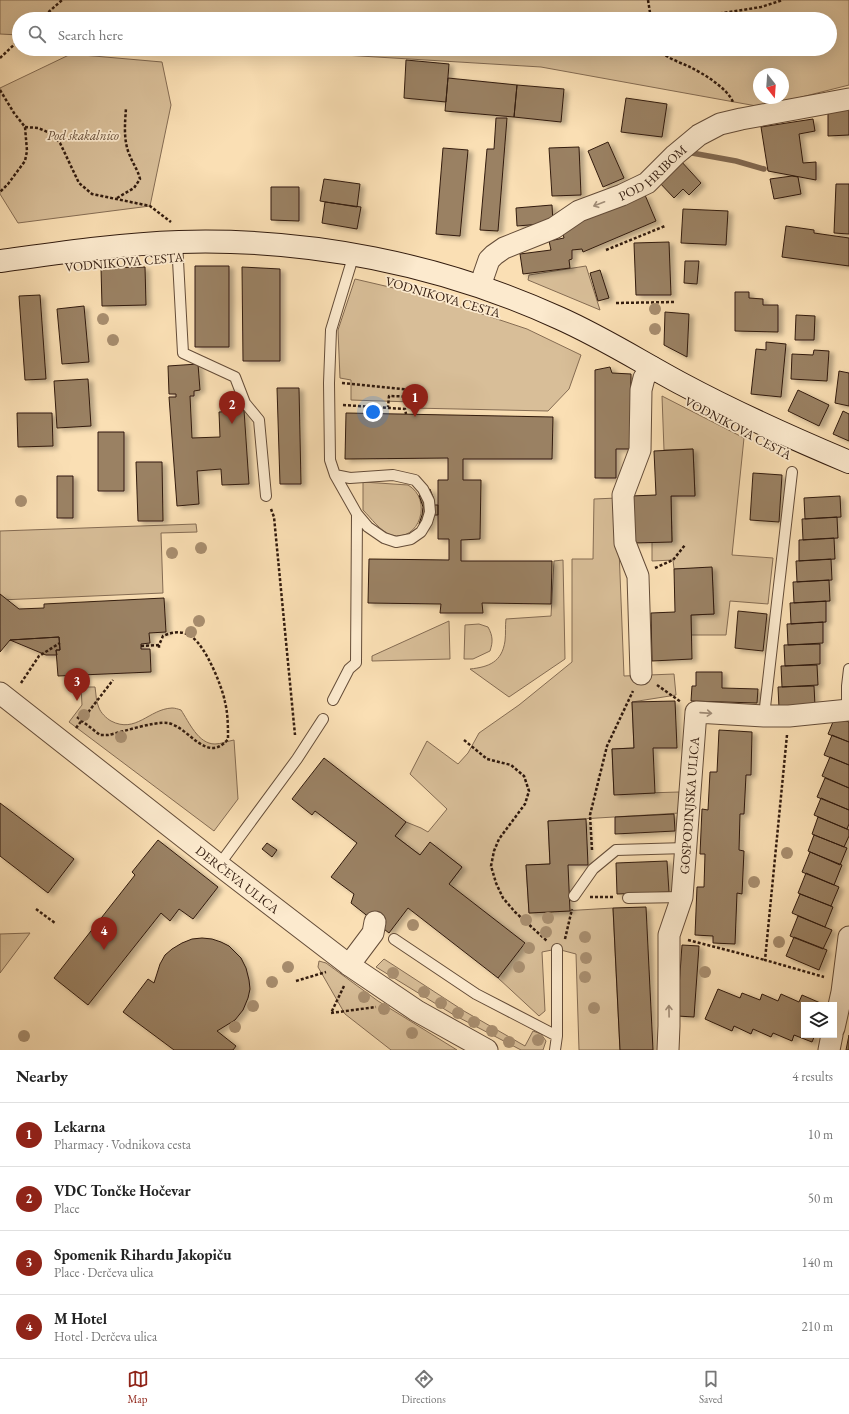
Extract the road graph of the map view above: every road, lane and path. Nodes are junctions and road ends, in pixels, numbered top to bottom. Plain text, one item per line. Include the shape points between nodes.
1 (62, 0) edge
2 (648, 0) edge
3 (783, 0) edge
4 (49, 12) edge
5 (650, 12) edge
6 (729, 12) edge
7 (12, 47) edge
8 (666, 56) edge
9 (0, 58) edge
10 (0, 90) edge
11 (849, 99) edge
12 (126, 108) dead end
13 (741, 119) junction
14 (24, 126) junction
15 (0, 192) edge
16 (116, 198) junction
17 (665, 226) dead end
18 (174, 232) junction
19 (606, 250) dead end
20 (354, 254) junction
21 (0, 261) edge
22 (480, 286) junction
23 (674, 302) dead end
24 (616, 303) dead end
25 (652, 367) junction
26 (343, 383) dead end
27 (343, 406) dead end
28 (388, 407) junction
29 (406, 414) dead end
30 (849, 462) edge
31 (792, 472) dead end
32 (335, 475) junction
33 (266, 496) joint
34 (357, 514) junction
35 (685, 544) dead end
36 (638, 576) junction
37 (60, 643) dead end
38 (159, 645) junction
39 (141, 646) dead end
40 (159, 649) dead end
41 (39, 656) dead end
42 (849, 669) edge
43 (642, 674) junction
44 (113, 680) dead end
45 (0, 693) edge
46 (333, 700) dead end
47 (848, 710) edge
48 (696, 712) junction
49 (764, 716) junction
50 (789, 716) junction
51 (77, 717) dead end
52 (323, 719) dead end
53 (82, 721) junction
54 (464, 740) dead end
55 (65, 743) junction
56 (297, 759) junction
57 (686, 848) junction
58 (219, 865) junction
59 (593, 869) junction
60 (574, 896) junction
61 (682, 897) junction
62 (628, 898) joint
63 (36, 909) dead end
64 (375, 922) dead end
65 (55, 924) dead end
66 (668, 935) junction
67 (849, 937) edge
68 (394, 939) dead end
69 (556, 950) junction
70 (765, 960) junction
71 (342, 972) junction
72 (296, 981) dead end
73 (845, 992) edge
74 (379, 1007) dead end
75 (837, 1018) edge
76 (557, 1036) junction
77 (831, 1038) edge
78 (487, 1050) edge
79 (555, 1050) edge
80 (668, 1050) edge
81 (829, 1050) edge

1 - 4 path
2 - 5 path
3 - 6 path via 761,7
7 - 9 path
8 - 13 path via 692,68 730,94
10 - 14 path
11 - 13 street, POD HRIBOM
12 - 16 path via 124,132 129,154 140,179 134,188
13 -> 22 street, POD HRIBOM via 720,124 699,135 647,183 579,211 554,228 504,248 489,260
14 - 15 path via 27,151 25,161
14 - 16 path via 50,133 60,143 79,183 92,194
16 - 18 path via 150,206
17 - 19 path
18 - 20 street, VODNIKOVA CESTA via 213,242 267,243
18 - 21 street, VODNIKOVA CESTA via 108,247
18 - 33 lane via 183,353 235,377 245,403 259,420
20 - 22 street, VODNIKOVA CESTA via 411,266
20 - 32 lane via 331,330 330,460
22 - 25 street, VODNIKOVA CESTA via 558,317
23 - 24 path
25 - 30 street, VODNIKOVA CESTA via 768,427
25 - 36 street via 644,378 641,390 640,450 623,495 625,543
26 - 28 path via 423,391 422,396 389,396
27 - 28 path
28 - 29 path via 405,409
31 - 49 lane
32 - 34 lane
32 - 34 lane via 350,478 393,475 415,480 429,501 430,512 421,532 411,539 396,542 384,538 368,527
33 - 56 path via 274,516
34 - 46 lane via 356,663 349,669
35 - 36 path via 673,560
36 - 43 street
37 - 41 path
38 - 39 path
38 - 40 path
38 - 53 path via 163,636 180,632 192,637 201,647 216,674 225,702 228,739 223,745 216,748 204,746 169,723 160,722 100,735
42 - 47 lane
43 - 48 path
43 - 59 path via 607,746 590,815
44 - 53 path
45 - 55 street, DERČEVA ULICA
47 - 50 street
48 -> 49 street
48 - 57 street, GOSPODINJSKA ULICA
49 - 50 street
50 - 70 path
51 - 53 path
52 - 56 lane
53 - 55 path
54 - 69 path via 487,759 511,765 524,776 529,790 525,804 499,839 491,866 502,898
55 - 58 street, DERČEVA ULICA
56 - 58 lane
57 - 59 lane via 616,850
57 - 61 street, GOSPODINJSKA ULICA
58 - 71 street, DERČEVA ULICA
59 - 60 lane
60 - 62 path
60 - 69 path via 566,938
61 - 62 lane
61 - 66 street, GOSPODINJSKA ULICA
63 - 65 path
64 - 71 street via 373,933
66 - 70 path
80 -> 66 street, GOSPODINJSKA ULICA
67 - 73 street
68 - 76 lane via 476,994
69 - 76 lane
70 - 73 path via 832,980
71 - 72 path
71 - 74 path via 331,1013
71 - 78 street, DERČEVA ULICA
73 - 75 street
76 - 79 lane
77 - 81 street

